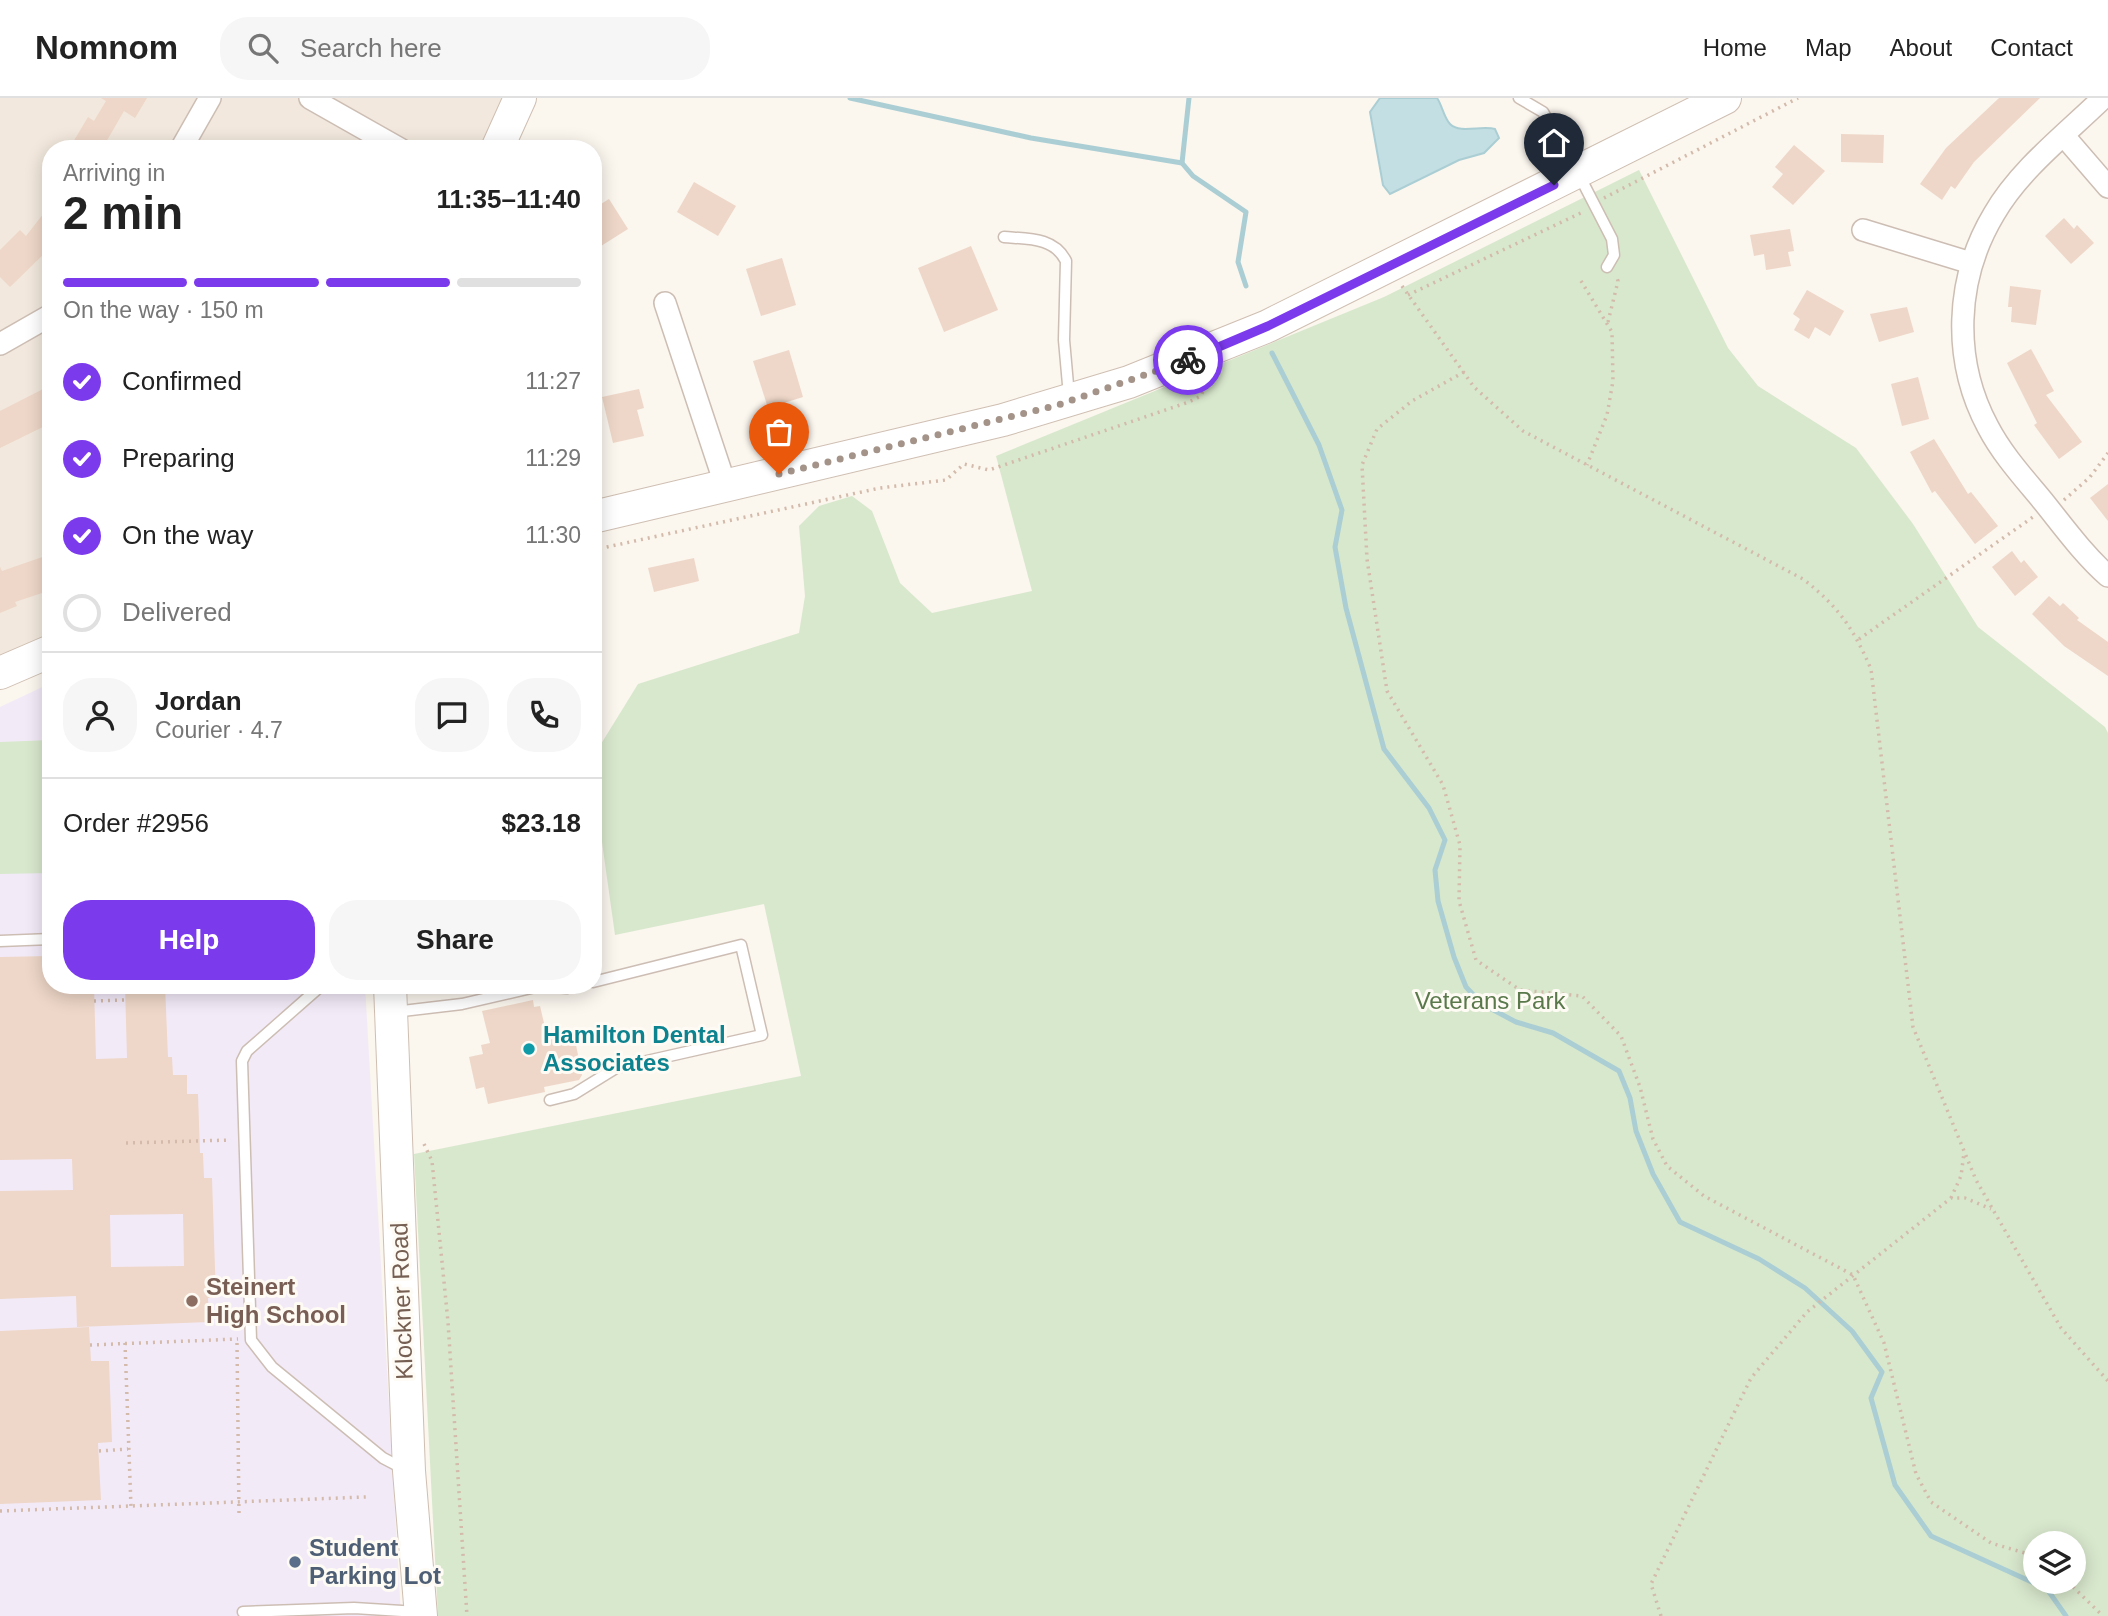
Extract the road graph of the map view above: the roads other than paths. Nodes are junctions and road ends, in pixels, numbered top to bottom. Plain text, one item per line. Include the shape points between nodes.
1 (210, 98) edge
2 (310, 98) edge
3 (520, 98) edge
4 (1519, 98) edge
5 (1726, 98) edge
6 (2104, 98) edge
7 (2064, 136) junction
8 (186, 140) edge
9 (384, 140) edge
10 (501, 140) edge
11 (1578, 173) junction
12 (2108, 187) edge
13 (1863, 230) dead end
14 (1004, 237) dead end
15 (1971, 263) junction
16 (1609, 264) road end
17 (665, 303) dead end
18 (42, 320) edge
19 (0, 344) edge
20 (1070, 401) junction
21 (726, 486) junction
22 (602, 515) edge
23 (2108, 576) edge
24 (42, 655) edge
25 (0, 673) edge
26 (42, 939) edge
27 (0, 941) edge
28 (602, 980) edge
29 (312, 994) edge
30 (505, 994) edge
31 (391, 999) edge
32 (550, 1100) dead end
33 (409, 1471) junction
34 (243, 1612) dead end
35 (420, 1614) edge

1 - 8 street
2 - 9 street
3 - 10 street
4 - 11 lane via 1543,112
5 - 11 street
6 - 7 street
7 - 12 street
7 - 15 street via 1994,212
11 - 16 lane via 1612,239 1614,255
11 - 20 street via 1202,355
13 - 15 street
14 - 20 lane via 1044,241 1060,249 1066,261 1064,340
15 - 23 street via 1962,329 1965,362 1988,428
17 - 21 street
18 - 19 street
20 - 21 street
21 - 22 street
24 - 25 street
26 - 27 lane
28 - 32 lane via 741,945 762,1035 616,1068 574,1094
29 - 33 lane via 247,1051 242,1061 251,1340 272,1367 383,1458
30 - 31 lane via 462,1004
31 - 33 street, Klockner Road
33 - 35 street, Klockner Road
34 - 35 lane via 354,1608

